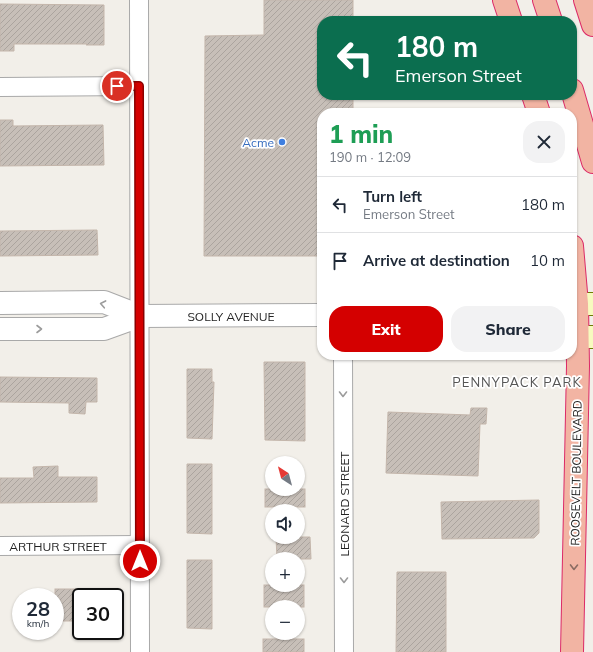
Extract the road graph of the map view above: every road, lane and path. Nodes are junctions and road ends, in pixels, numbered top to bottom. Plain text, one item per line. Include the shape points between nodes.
1 (139, 0) edge
2 (504, 0) edge
3 (544, 0) edge
4 (585, 0) edge
5 (509, 16) edge
6 (549, 16) edge
7 (593, 25) edge
8 (139, 86) junction
9 (0, 87) edge
10 (575, 100) edge
11 (593, 162) edge
12 (577, 278) edge
13 (0, 302) edge
14 (581, 304) edge
15 (140, 316) junction
16 (317, 316) edge
17 (0, 329) edge
18 (581, 338) edge
19 (343, 360) edge
20 (0, 546) edge
21 (140, 546) junction
22 (140, 652) edge
23 (344, 652) edge
24 (572, 652) edge

1 - 8 street
2 - 5 highway
3 - 6 highway
4 - 7 highway
8 - 9 street
8 - 15 street
10 - 11 highway
12 - 14 highway, ROOSEVELT BOULEVARD
15 -> 13 street, SOLLY AVENUE via 104,302
14 - 18 highway, ROOSEVELT BOULEVARD
15 - 16 street, SOLLY AVENUE
17 -> 15 street, SOLLY AVENUE via 104,329
15 - 21 street
18 -> 24 highway, ROOSEVELT BOULEVARD
19 -> 23 street, LEONARD STREET
20 - 21 street, ARTHUR STREET
21 - 22 street

